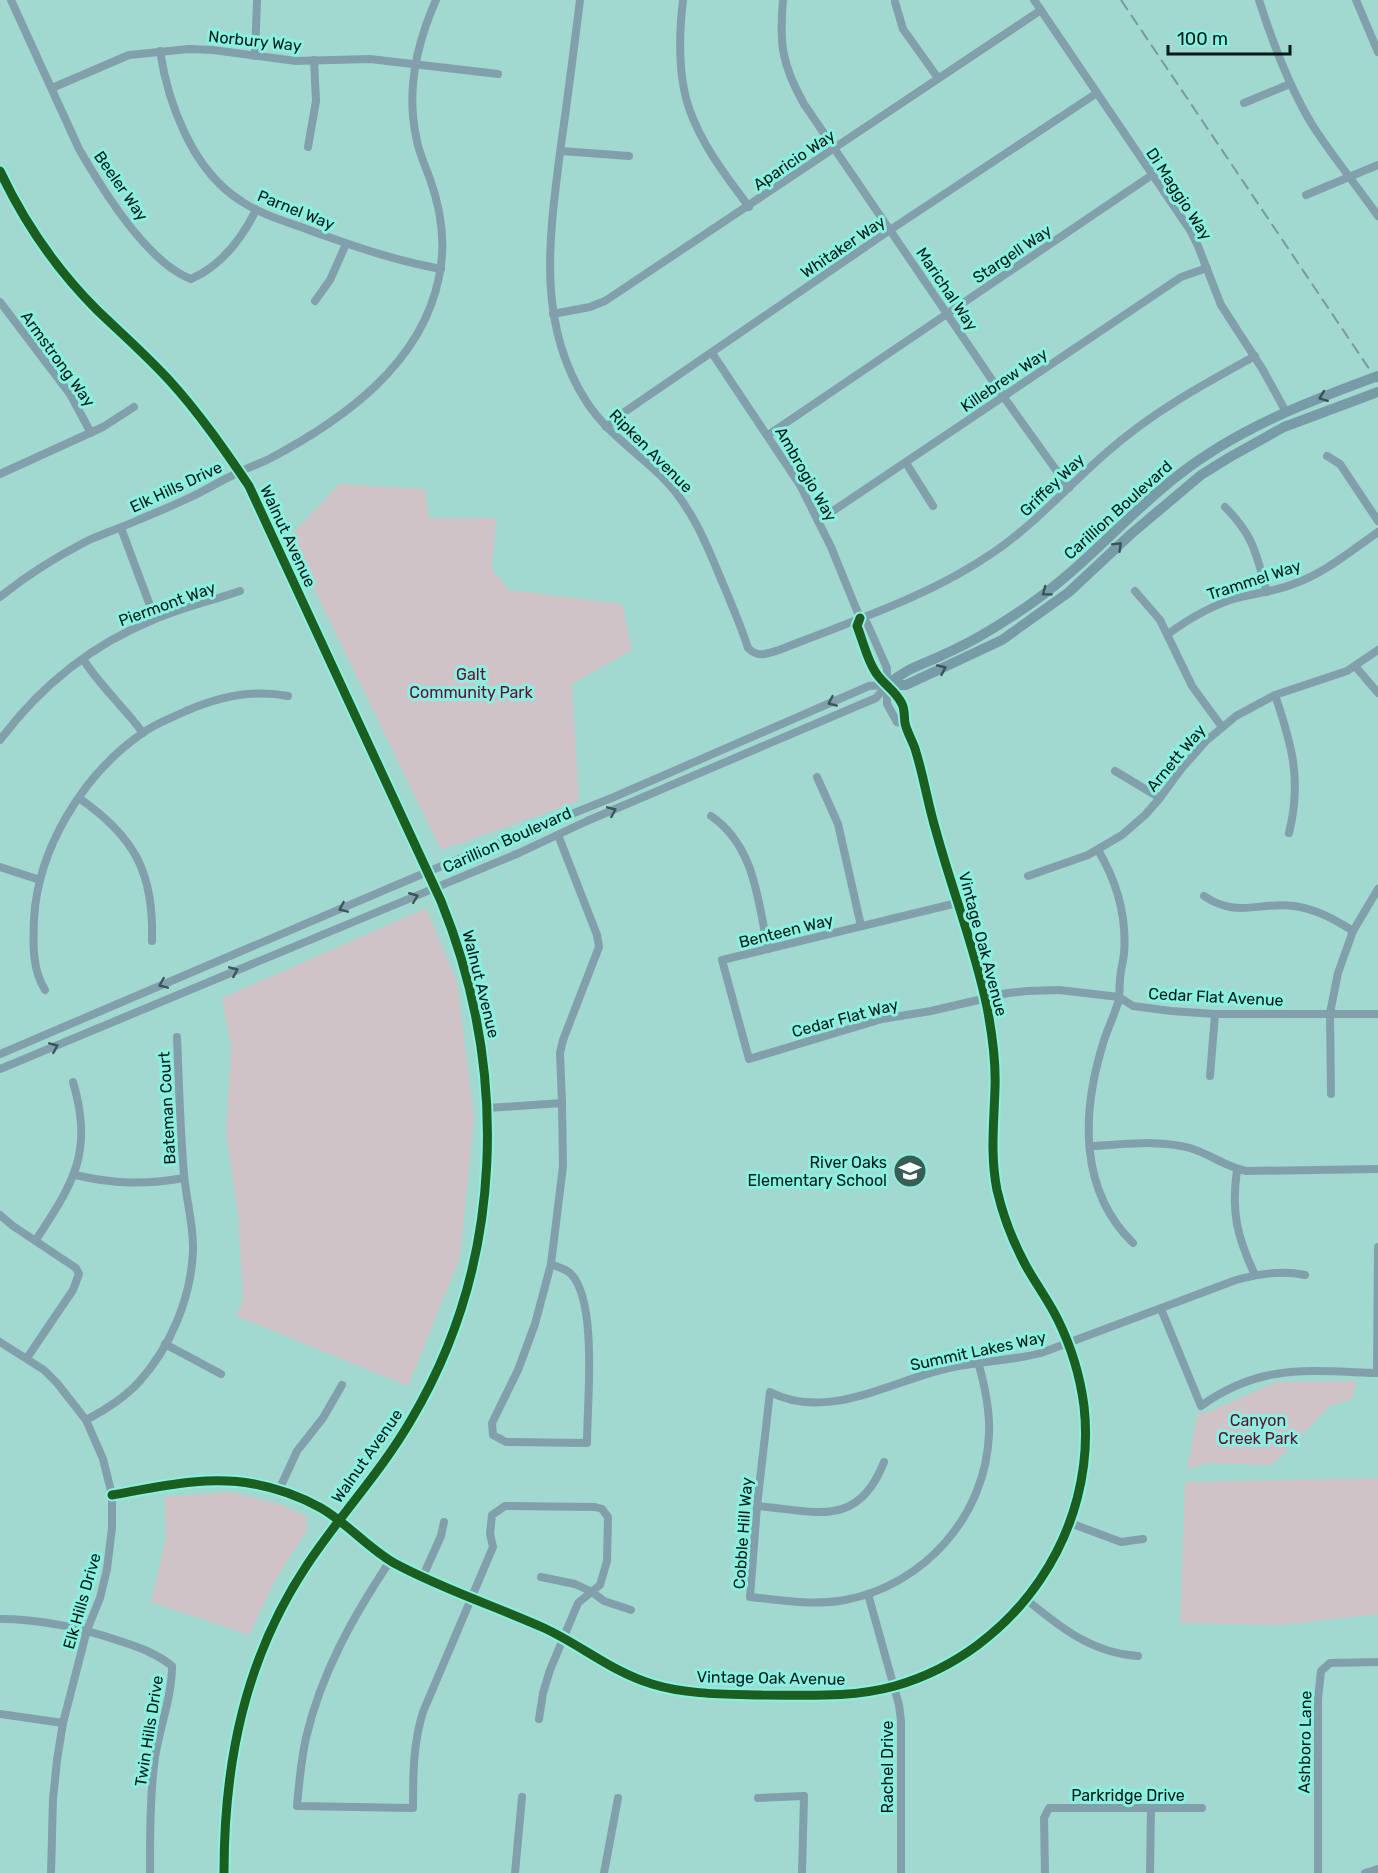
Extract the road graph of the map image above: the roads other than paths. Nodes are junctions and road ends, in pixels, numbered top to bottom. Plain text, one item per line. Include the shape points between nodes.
1 (11, 0) edge
2 (257, 0) edge
3 (436, 0) edge
4 (580, 0) edge
5 (683, 0) edge
6 (783, 0) edge
7 (1034, 0) edge
8 (1260, 0) edge
9 (1356, 0) edge
10 (895, 2) dead end
11 (1041, 10) junction
12 (160, 51) junction
13 (1378, 52) edge
14 (255, 56) junction
15 (314, 60) junction
16 (415, 64) junction
17 (498, 74) dead end
18 (938, 78) junction
19 (1290, 84) junction
20 (52, 88) junction
21 (1097, 93) junction
22 (1244, 103) dead end
23 (308, 147) dead end
24 (835, 149) junction
25 (561, 151) junction
26 (630, 156) dead end
27 (1378, 165) edge
28 (0, 171) edge
29 (1152, 175) junction
30 (1350, 176) junction
31 (1306, 195) dead end
32 (749, 207) junction
33 (256, 210) junction
34 (1378, 216) edge
35 (890, 230) junction
36 (346, 244) junction
37 (1207, 268) junction
38 (441, 269) junction
39 (0, 302) edge
40 (315, 302) dead end
41 (553, 314) junction
42 (948, 315) junction
43 (712, 353) junction
44 (1255, 356) junction
45 (1378, 376) edge
46 (1378, 392) edge
47 (1003, 396) junction
48 (134, 407) dead end
49 (1286, 412) junction
50 (606, 427) junction
51 (91, 433) junction
52 (768, 435) junction
53 (1327, 456) dead end
54 (906, 463) junction
55 (1, 472) edge
56 (239, 472) junction
57 (1069, 488) junction
58 (933, 506) dead end
59 (1225, 507) dead end
60 (818, 521) junction
61 (1378, 521) edge
62 (121, 528) junction
63 (1378, 532) edge
64 (240, 591) dead end
65 (1135, 591) dead end
66 (1267, 592) junction
67 (0, 597) edge
68 (860, 618) junction
69 (155, 619) junction
70 (1168, 634) junction
71 (1378, 650) edge
72 (83, 659) junction
73 (1355, 666) junction
74 (887, 685) junction
75 (1378, 693) edge
76 (1275, 694) junction
77 (288, 696) dead end
78 (905, 724) junction
79 (1222, 727) junction
80 (142, 733) junction
81 (0, 740) edge
82 (1115, 771) dead end
83 (817, 777) dead end
84 (79, 798) junction
85 (1160, 798) junction
86 (711, 816) dead end
87 (1289, 833) dead end
88 (558, 835) junction
89 (1098, 850) junction
90 (0, 867) edge
91 (427, 872) junction
92 (1028, 876) dead end
93 (40, 880) junction
94 (435, 889) junction
95 (1378, 889) edge
96 (1204, 896) dead end
97 (957, 903) junction
98 (861, 926) junction
99 (1353, 931) junction
100 (152, 941) dead end
101 (768, 949) junction
102 (45, 990) dead end
103 (985, 998) junction
104 (1119, 998) junction
105 (1330, 1013) junction
106 (1215, 1014) junction
107 (1378, 1014) edge
108 (177, 1037) dead end
109 (0, 1054) edge
110 (749, 1059) joint
111 (0, 1069) edge
112 (1210, 1076) dead end
113 (73, 1082) dead end
114 (1331, 1094) dead end
115 (562, 1103) junction
116 (488, 1108) junction
117 (1090, 1146) junction
118 (1378, 1169) edge
119 (1237, 1170) junction
120 (75, 1175) junction
121 (184, 1178) junction
122 (0, 1215) edge
123 (36, 1240) junction
124 (1133, 1243) dead end
125 (1378, 1247) edge
126 (551, 1264) junction
127 (1255, 1275) junction
128 (1305, 1275) dead end
129 (1161, 1309) junction
130 (0, 1342) edge
131 (1069, 1343) junction
132 (165, 1344) junction
133 (27, 1358) junction
134 (978, 1362) junction
135 (221, 1374) dead end
136 (342, 1385) dead end
137 (770, 1392) joint
138 (86, 1420) junction
139 (884, 1462) dead end
140 (279, 1490) junction
141 (112, 1495) junction
142 (757, 1506) junction
143 (339, 1521) junction
144 (444, 1522) dead end
145 (1070, 1523) junction
146 (1143, 1539) dead end
147 (390, 1561) junction
148 (423, 1576) junction
149 (541, 1577) dead end
150 (592, 1592) junction
151 (868, 1594) junction
152 (471, 1597) junction
153 (1027, 1599) junction
154 (631, 1610) dead end
155 (0, 1619) edge
156 (87, 1630) junction
157 (564, 1639) junction
158 (1138, 1656) dead end
159 (1378, 1662) edge
160 (894, 1686) junction
161 (0, 1714) edge
162 (539, 1719) dead end
163 (63, 1724) junction
164 (522, 1797) dead end
165 (618, 1798) dead end
166 (758, 1798) dead end
167 (1151, 1808) junction
168 (1202, 1808) dead end
169 (1378, 1869) edge
170 (51, 1873) edge
171 (150, 1873) edge
172 (224, 1873) edge
173 (515, 1873) edge
174 (604, 1873) edge
175 (802, 1873) edge
176 (901, 1873) edge
177 (1045, 1873) edge
178 (1150, 1873) edge
179 (1318, 1873) edge
180 (1365, 1873) edge

1 - 20 street, Beeler Way
2 - 14 street
3 - 16 street, Elk Hills Drive
4 - 25 street, Ripken Avenue
5 - 32 street via 679,33 690,111 714,160
6 - 24 street, Marichal Way via 783,60 804,104
7 - 11 street, Di Maggio Way
8 - 19 street
9 - 13 street
10 - 18 street via 903,28
11 - 18 street, Aparicio Way
11 - 21 street, Di Maggio Way
12 - 14 street, Norbury Way via 213,50
12 - 20 street, Norbury Way via 129,55
12 - 33 street, Parnel Way via 167,91 199,157 226,190
14 - 15 street, Norbury Way
15 - 16 street, Norbury Way via 370,59
15 - 23 street via 316,101
16 - 17 street, Norbury Way
16 - 38 street, Elk Hills Drive via 414,123 440,220
18 - 24 street, Aparicio Way
19 - 22 street
19 - 30 street via 1314,127
20 - 33 street, Beeler Way via 103,188 137,234 183,276 191,279 213,266 243,233
21 - 29 street, Di Maggio Way
21 - 35 street, Whitaker Way
24 - 32 street, Aparicio Way
24 - 35 street, Marichal Way
25 - 26 street
25 - 41 street, Ripken Avenue via 549,256
27 - 30 street
28 - 56 street, Walnut Avenue via 62,271 179,392
29 - 37 street, Di Maggio Way via 1190,230
29 - 42 street, Stargell Way
30 - 31 street
30 - 34 street
32 - 41 street, Aparicio Way via 604,301
33 - 36 street, Parnel Way
35 - 42 street, Marichal Way
35 - 43 street, Whitaker Way
36 - 38 street, Parnel Way via 398,261
36 - 40 street
37 - 44 street, Di Maggio Way via 1221,305
37 - 47 street, Killebrew Way via 1181,277
38 - 56 street, Elk Hills Drive via 424,323 382,380 307,438
39 - 51 street, Armstrong Way via 70,394
41 - 50 street, Ripken Avenue via 560,347 571,372
42 - 47 street, Marichal Way
42 - 52 street, Stargell Way
43 - 50 street, Whitaker Way
43 - 52 street, Ambrogio Way
44 - 49 street, Di Maggio Way
44 - 57 street, Griffey Way via 1161,410
45 -> 49 street, Carillion Boulevard
74 -> 46 street, Carillion Boulevard via 906,685 1002,640 1069,592 1201,476 1284,428
47 - 54 street, Killebrew Way
47 - 57 street, Marichal Way
48 - 51 street
49 -> 74 street, Carillion Boulevard via 1223,444 1178,475 1076,568 1030,604 975,640 903,671
50 - 68 street, Ripken Avenue via 685,503 754,654 763,656
51 - 55 street
52 - 60 street, Ambrogio Way
53 - 61 street via 1340,464
54 - 58 street
54 - 60 street, Killebrew Way
56 - 62 street, Elk Hills Drive
56 - 91 street, Walnut Avenue via 269,527
57 - 68 street, Griffey Way via 1027,527 974,565 904,602
59 - 66 street via 1249,536
60 - 68 street, Ambrogio Way
62 - 67 street, Elk Hills Drive via 59,556
62 - 69 street
63 - 66 street, Trammel Way via 1319,572
64 - 69 street, Piermont Way
65 - 70 street
66 - 70 street, Trammel Way via 1215,605
68 - 74 street, Ambrogio Way via 867,622 887,668
68 - 74 street, Ambrogio Way via 857,626 876,673
69 - 72 street, Piermont Way
70 - 79 street via 1192,686
71 - 73 street, Arnett Way
72 - 80 street
72 - 81 street, Piermont Way via 33,700
73 - 75 street
73 - 76 street, Arnett Way
74 - 78 street, Vintage Oak Avenue via 900,698 907,716
74 - 78 street, Vintage Oak Avenue via 887,704 897,722
88 -> 74 street, Carillion Boulevard via 876,698
74 -> 91 street, Carillion Boulevard via 869,686 623,794
76 - 79 street, Arnett Way
76 - 87 street via 1295,768
77 - 80 street via 265,693 221,699 199,705
78 - 97 street, Vintage Oak Avenue via 916,749
79 - 85 street, Arnett Way via 1192,755
80 - 84 street via 111,760
82 - 85 street
83 - 98 street via 838,824
84 - 93 street via 56,838
84 - 100 street via 124,837 136,856 151,894
85 - 89 street, Arnett Way via 1131,827
86 - 101 street via 730,832 747,860
88 - 94 street, Carillion Boulevard
88 - 115 street via 599,947 560,1053
89 - 92 street, Arnett Way
89 - 104 street via 1116,886 1124,923
90 - 93 street
91 - 94 street, Walnut Avenue
91 -> 109 street, Carillion Boulevard
93 - 102 street via 34,950 36,973
111 -> 94 street, Carillion Boulevard
94 - 116 street, Walnut Avenue via 449,920 473,998
95 - 99 street
96 - 99 street via 1241,909 1277,905 1305,908 1327,915
97 - 98 street, Benteen Way
97 - 103 street, Vintage Oak Avenue
98 - 101 street, Benteen Way
99 - 105 street via 1338,973
101 - 110 street, Benteen Way via 722,960
103 - 104 street, Cedar Flat Avenue via 1043,990
103 - 110 street, Cedar Flat Way via 882,1019
103 - 131 street, Vintage Oak Avenue via 995,1066 991,1144 996,1185 1016,1246
104 - 106 street, Cedar Flat Avenue via 1133,1006
104 - 117 street via 1093,1079
105 - 106 street, Cedar Flat Avenue
105 - 107 street, Cedar Flat Avenue
105 - 114 street
106 - 112 street
108 - 121 street, Bateman Court
113 - 120 street via 82,1134
115 - 116 street
115 - 126 street via 563,1166
116 - 143 street, Walnut Avenue via 483,1209 467,1288 451,1336 407,1428
117 - 119 street via 1177,1146
117 - 124 street via 1101,1200 1114,1223
118 - 119 street
119 - 127 street via 1236,1224
120 - 121 street via 136,1184
120 - 123 street
121 - 132 street, Bateman Court via 193,1250 191,1274 176,1324
122 - 123 street
123 - 133 street via 79,1274 73,1290
125 - 129 street via 1377,1373 1265,1374 1232,1386 1201,1406
126 - 126 street via 518,1370 492,1422 493,1435 506,1442 587,1443 586,1313 581,1290 571,1273
127 - 128 street, Summit Lakes Way
127 - 129 street, Summit Lakes Way
129 - 131 street, Summit Lakes Way
130 - 133 street, Elk Hills Drive
131 - 134 street, Summit Lakes Way via 1028,1356
131 - 145 street, Vintage Oak Avenue via 1081,1388 1085,1433 1082,1478
132 - 135 street
132 - 138 street, Bateman Court via 139,1383
133 - 138 street, Elk Hills Drive via 57,1383
134 - 137 street, Summit Lakes Way via 847,1399 807,1402 784,1399
134 - 151 street, Cobble Hill Way via 987,1399 989,1433 985,1466 974,1498 954,1533 929,1560
136 - 140 street via 297,1451
137 - 142 street, Cobble Hill Way
138 - 141 street, Elk Hills Drive via 103,1459
139 - 142 street via 870,1491 845,1509
140 - 141 street, Vintage Oak Avenue via 225,1481
140 - 143 street, Vintage Oak Avenue via 321,1508
141 - 156 street, Elk Hills Drive via 107,1569
142 - 151 street, Cobble Hill Way via 750,1597 813,1603
143 - 147 street, Vintage Oak Avenue
143 - 172 street, Walnut Avenue via 292,1590 251,1680 229,1776
144 - 148 street
145 - 146 street via 1121,1542
145 - 153 street, Vintage Oak Avenue via 1052,1563
147 - 148 street, Vintage Oak Avenue
147 - 152 street via 354,1617 324,1682 306,1737 297,1806 413,1808 418,1728
148 - 152 street, Vintage Oak Avenue
149 - 150 street
150 - 152 street via 600,1585 607,1561 608,1517 602,1509 505,1506 492,1515 493,1547
150 - 154 street via 604,1601
150 - 157 street via 578,1603
151 - 160 street, Rachel Drive
152 - 157 street, Vintage Oak Avenue
153 - 158 street via 1085,1643
153 - 160 street, Vintage Oak Avenue via 994,1633 957,1659
155 - 156 street via 40,1620
156 - 163 street, Elk Hills Drive
156 - 171 street, Twin Hills Drive via 160,1656 172,1666 153,1776
157 - 160 street, Vintage Oak Avenue via 616,1670 676,1690 832,1695
157 - 162 street via 550,1670
159 - 179 street, Ashboro Lane via 1330,1663 1321,1671
160 - 176 street, Rachel Drive via 902,1721
161 - 163 street
163 - 170 street, Elk Hills Drive via 53,1798
164 - 173 street
165 - 174 street
166 - 175 street via 804,1796
167 - 168 street, Parkridge Drive
167 - 177 street, Parkridge Drive via 1049,1808 1044,1818
167 - 178 street
169 - 180 street

